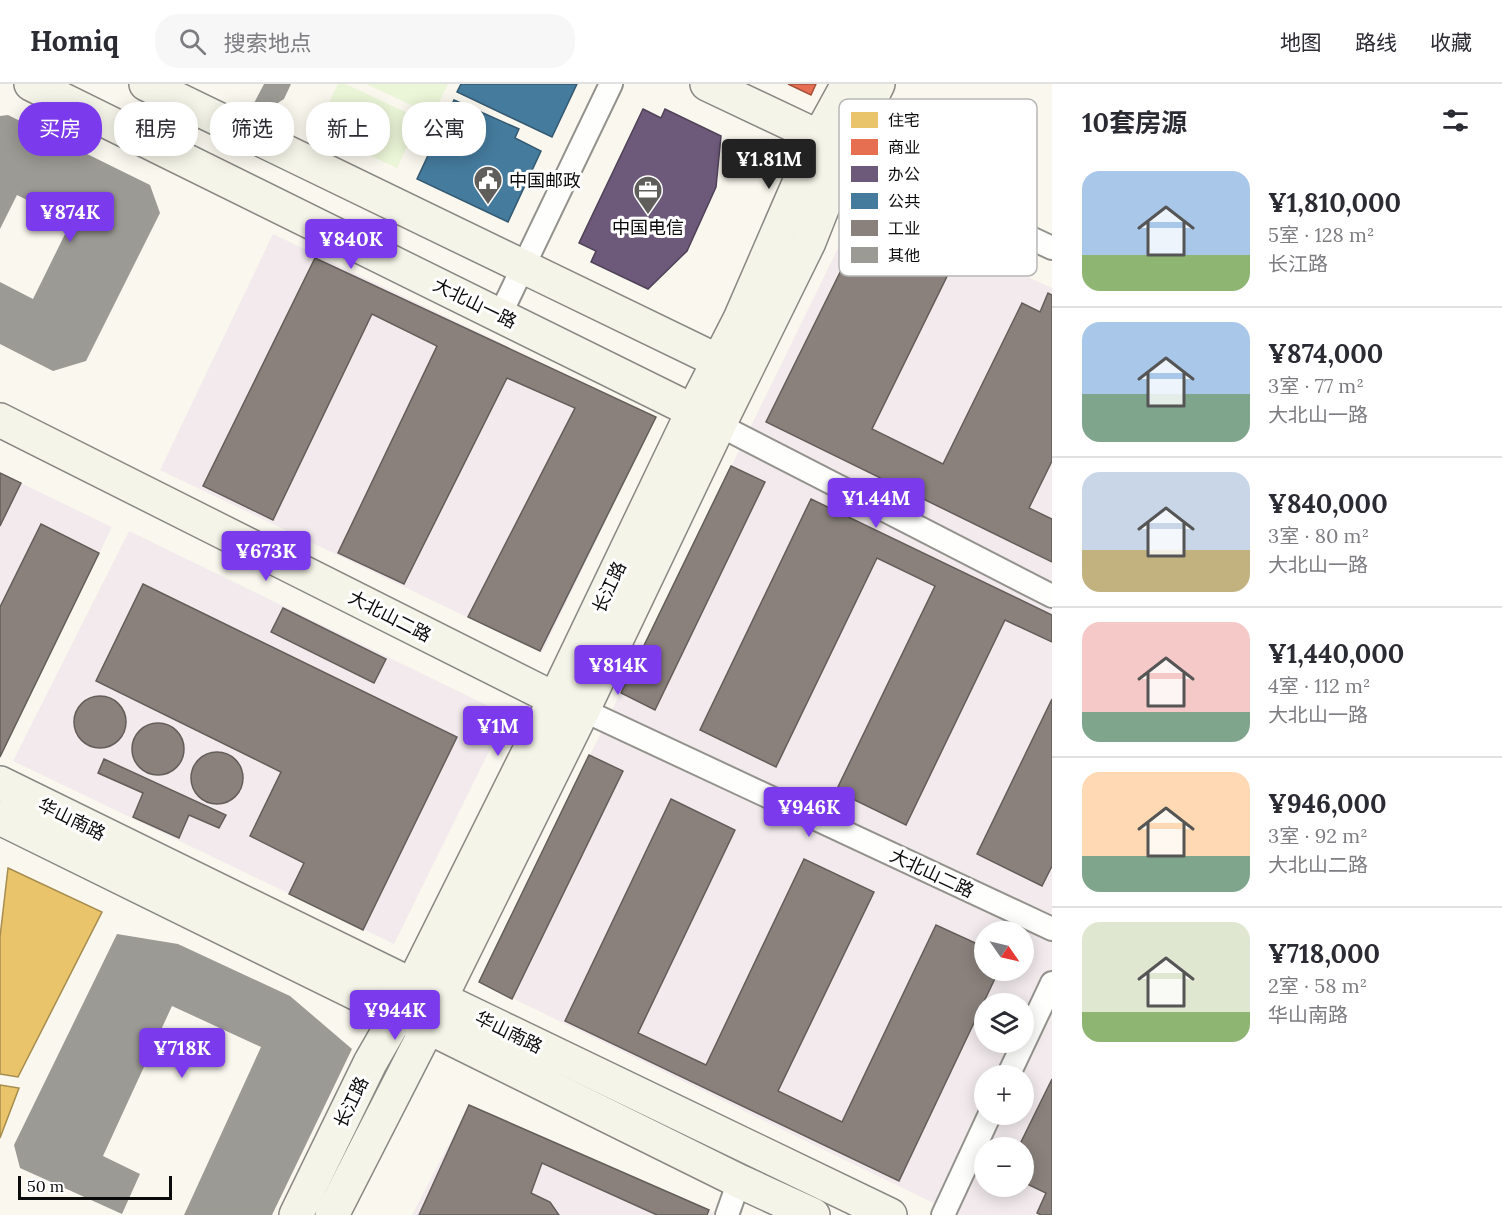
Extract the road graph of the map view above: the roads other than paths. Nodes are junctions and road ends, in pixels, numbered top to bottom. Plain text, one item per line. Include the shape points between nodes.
1 (31, 84) edge
2 (146, 84) edge
3 (611, 84) edge
4 (707, 84) edge
5 (848, 84) edge
6 (878, 84) edge
7 (844, 99) edge
8 (866, 99) edge
9 (839, 118) edge
10 (839, 135) edge
11 (832, 144) junction
12 (839, 147) edge
13 (1037, 241) edge
14 (1052, 248) edge
15 (524, 267) junction
16 (500, 315) junction
17 (718, 361) junction
18 (706, 418) junction
19 (0, 420) edge
20 (1052, 596) edge
21 (569, 705) junction
22 (0, 783) edge
23 (0, 818) edge
24 (1052, 929) edge
25 (1052, 983) edge
26 (420, 1006) junction
27 (1013, 1065) edge
28 (985, 1125) edge
29 (739, 1181) junction
30 (296, 1215) edge
31 (332, 1215) edge
32 (727, 1215) edge
33 (813, 1215) edge
34 (890, 1215) edge
35 (943, 1215) edge

1 - 16 street, 大北山一路
2 - 15 street
3 - 15 street
4 - 11 street
5 - 7 street, 长江路
6 - 8 street, 长江路
9 - 11 street, 长江路
10 - 11 street, 长江路
11 - 12 street
11 - 17 street, 长江路
11 - 18 street, 长江路 via 809,242
13 - 14 street
15 - 16 street
15 - 17 street
16 - 18 street, 大北山一路
17 - 18 street, 长江路
18 - 20 street, 大北山一路
18 - 21 street, 长江路
19 - 21 street, 大北山二路
21 - 24 street, 大北山二路
21 - 26 street, 长江路
22 - 26 street, 华山南路
23 - 26 street, 华山南路
25 - 27 street
26 - 29 street, 华山南路
26 - 30 street, 长江路 via 370,1063
26 - 31 street, 长江路
26 - 34 street, 华山南路
28 - 35 street
29 - 32 street
29 - 33 street, 华山南路

